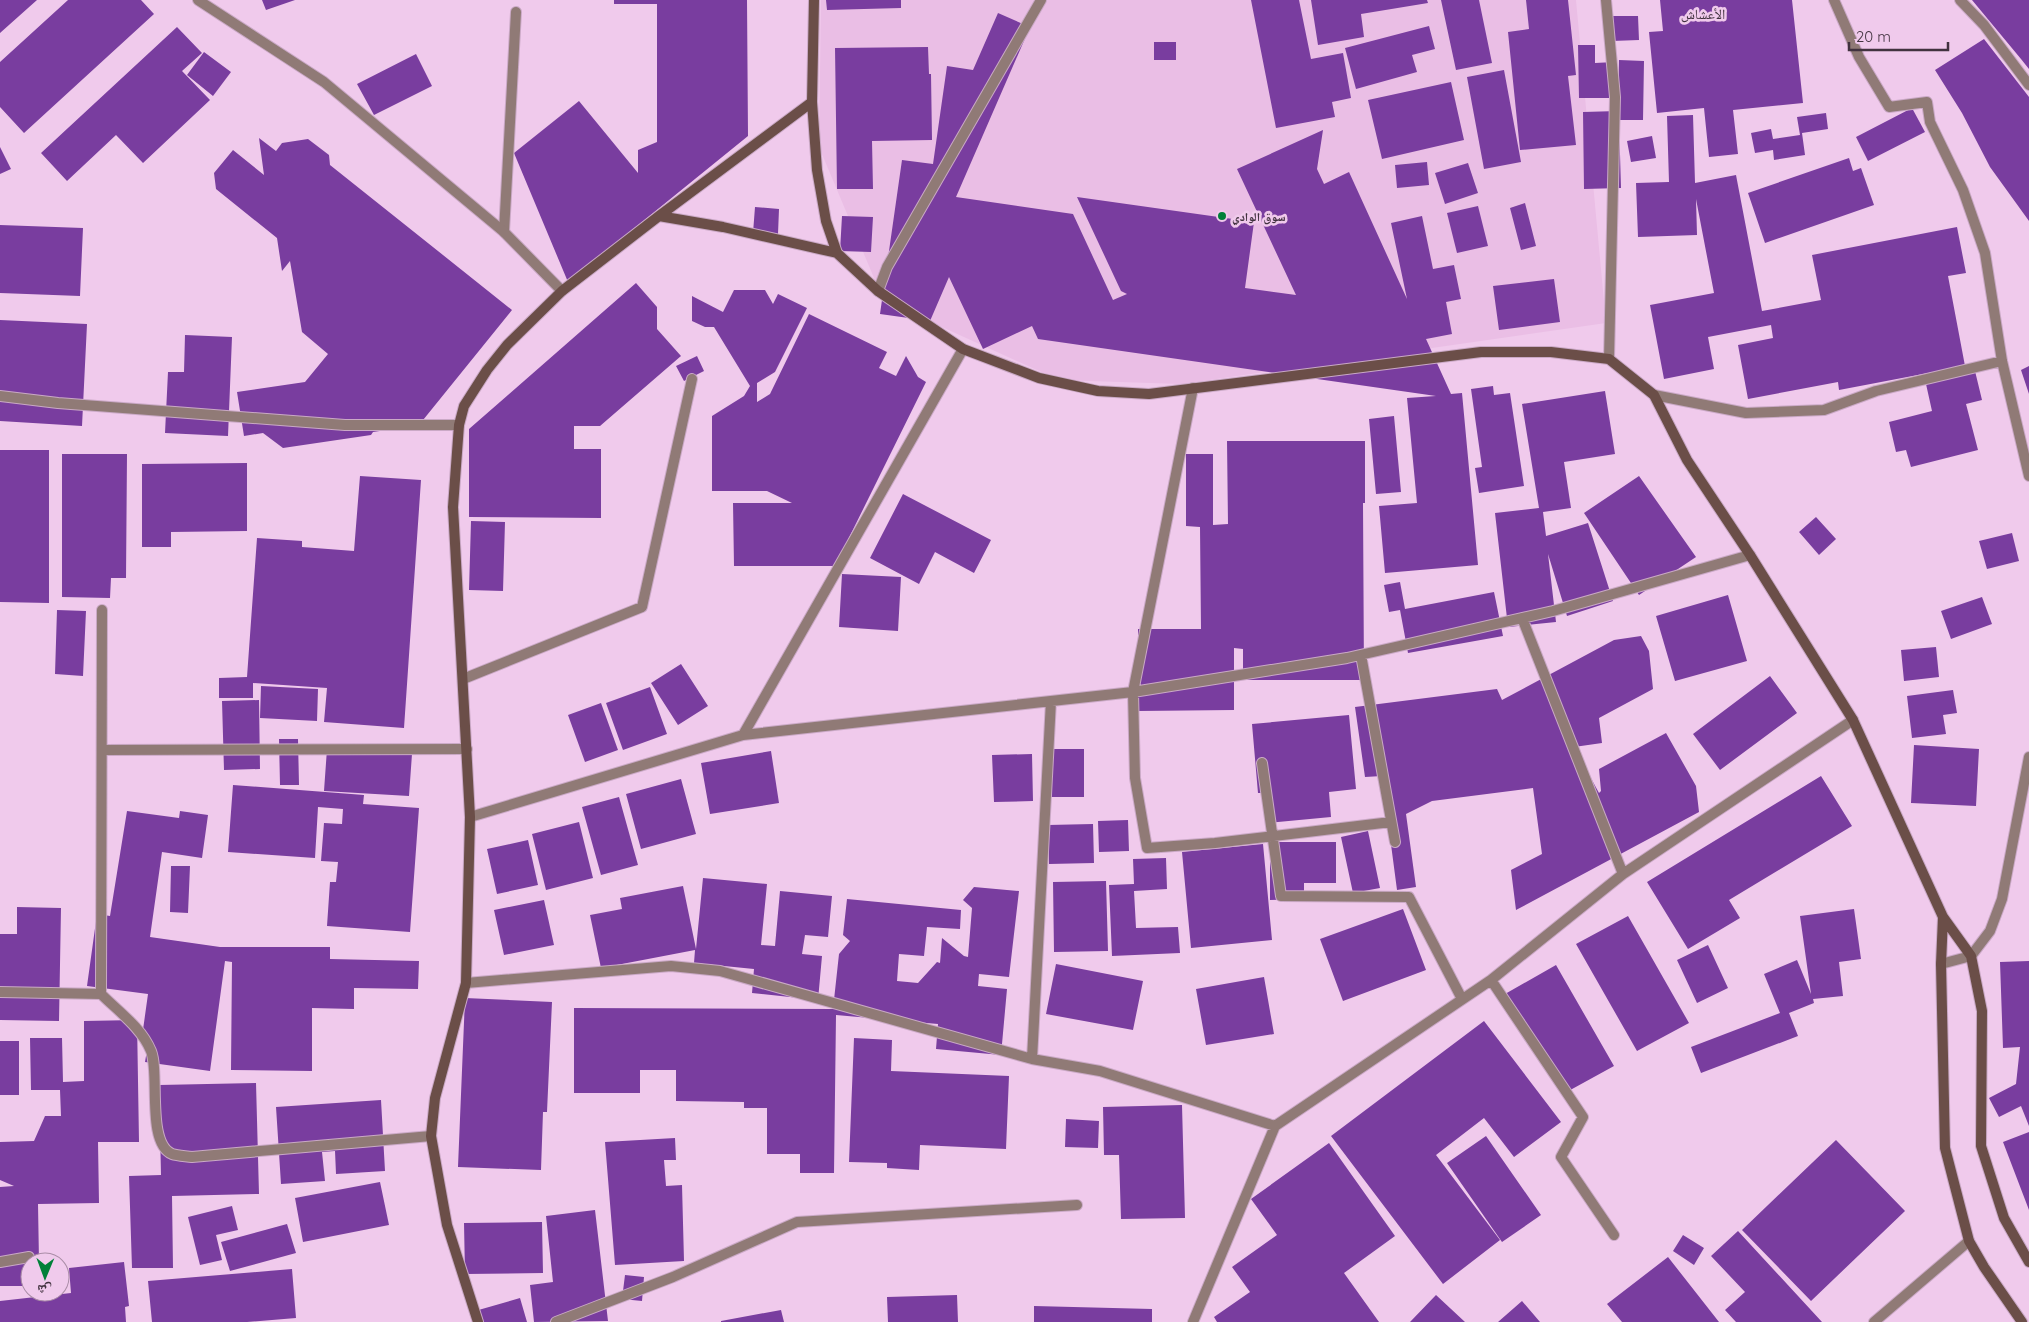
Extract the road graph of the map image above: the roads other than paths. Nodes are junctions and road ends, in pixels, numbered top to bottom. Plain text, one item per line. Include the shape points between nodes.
1 (198, 0) edge
2 (814, 0) edge
3 (1041, 0) edge
4 (1606, 0) edge
5 (1834, 0) edge
6 (1960, 0) edge
7 (516, 12) dead end
8 (2029, 85) edge
9 (812, 102) junction
10 (659, 216) junction
11 (504, 232) junction
12 (837, 253) junction
13 (562, 291) junction
14 (878, 291) junction
15 (963, 349) junction
16 (1609, 359) junction
17 (2002, 361) junction
18 (692, 379) dead end
19 (1193, 388) junction
20 (1654, 395) junction
21 (0, 396) edge
22 (459, 425) junction
23 (2029, 476) edge
24 (1750, 555) junction
25 (102, 610) dead end
26 (1522, 618) junction
27 (1361, 654) junction
28 (463, 679) junction
29 (1133, 692) junction
30 (1051, 701) junction
31 (1854, 720) junction
32 (743, 735) junction
33 (467, 749) junction
34 (103, 750) junction
35 (2029, 757) edge
36 (1262, 763) dead end
37 (470, 817) junction
38 (1391, 822) junction
39 (1272, 837) junction
40 (1395, 842) dead end
41 (1623, 874) junction
42 (1943, 917) junction
43 (1971, 956) junction
44 (1941, 964) junction
45 (1490, 980) junction
46 (466, 983) junction
47 (0, 992) edge
48 (101, 994) junction
49 (1462, 1000) junction
50 (1032, 1059) junction
51 (1274, 1126) junction
52 (431, 1136) junction
53 (1077, 1206) dead end
54 (1614, 1235) dead end
55 (1969, 1241) junction
56 (20, 1259) edge
57 (0, 1262) edge
58 (2029, 1262) edge
59 (478, 1322) edge
60 (556, 1322) edge
61 (1193, 1322) edge
62 (1874, 1322) edge
63 (2022, 1322) edge

1 - 11 street via 324,82
2 - 9 street
3 - 14 street via 887,267
4 - 16 street via 1615,97
5 - 17 street via 1860,58 1888,107 1927,102 1930,122 1963,190 1985,253
6 - 8 street via 1984,25
7 - 11 street
9 - 10 street
9 - 12 street via 817,170 826,221
10 - 12 street
10 - 13 street
11 - 13 street
12 - 14 street
13 - 22 street via 507,345 487,370 464,406
14 - 15 street
15 - 19 street via 1039,378 1098,391 1149,394
15 - 32 street
16 - 19 street via 1551,352 1481,352
16 - 20 street
17 - 20 street via 1876,391 1824,410 1746,414
17 - 23 street
18 - 28 street via 642,607
19 - 29 street
20 - 24 street via 1687,460
21 - 22 street via 345,425
22 - 28 street via 453,507
24 - 26 street
24 - 31 street
25 - 34 street
26 - 27 street
26 - 41 street
27 - 29 street
27 - 38 street
28 - 33 street
29 - 30 street
29 - 39 street via 1135,778 1147,848
30 - 32 street
30 - 50 street
31 - 41 street
31 - 42 street
32 - 37 street
33 - 34 street
33 - 37 street
34 - 48 street
35 - 43 street via 2002,899 1990,931
36 - 39 street
37 - 46 street
38 - 39 street
38 - 40 street
39 - 49 street via 1281,896 1409,897
41 - 45 street
42 - 43 street
42 - 44 street
43 - 44 street
43 - 58 street via 1982,1011 1981,1146 2004,1218
44 - 55 street via 1945,1148
45 - 49 street
45 - 54 street via 1583,1117 1561,1158
46 - 50 street via 671,966 720,971
46 - 52 street via 435,1098
47 - 48 street
48 - 52 street via 139,1030 152,1053 158,1129 161,1144 171,1154 192,1157
49 - 51 street
50 - 51 street via 1100,1071
51 - 61 street
52 - 59 street via 447,1225
53 - 60 street via 797,1222 672,1277
55 - 62 street
55 - 63 street
56 - 57 street

